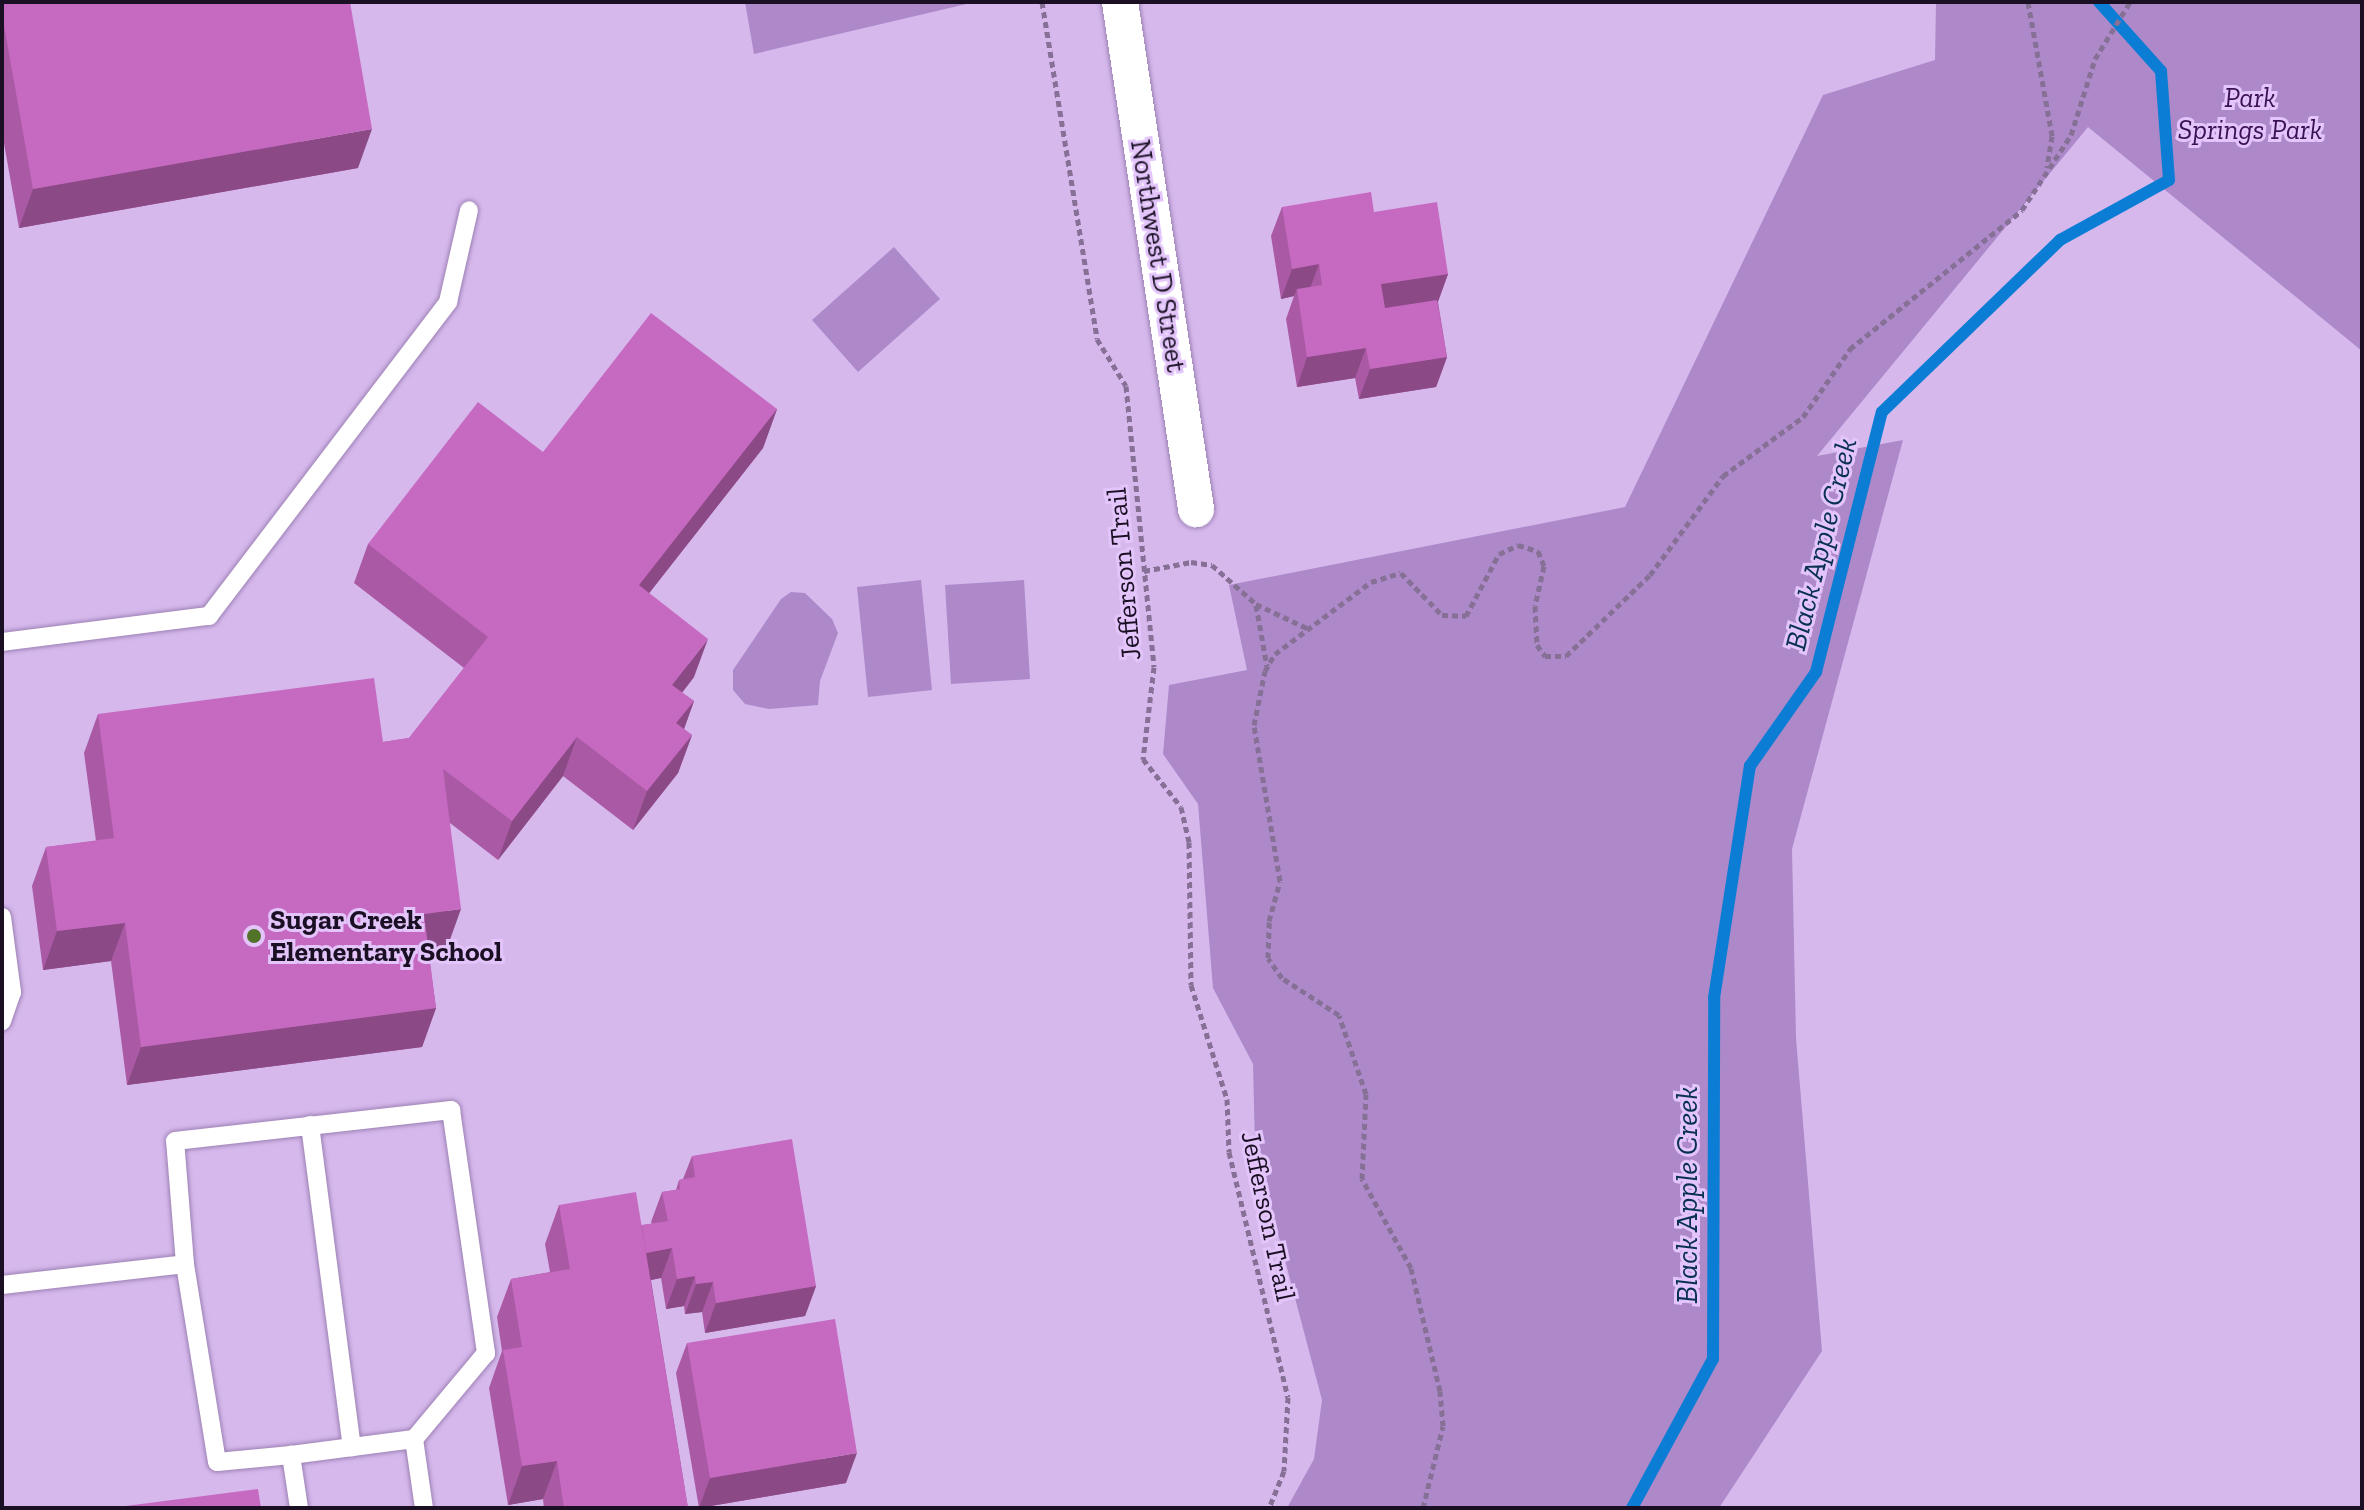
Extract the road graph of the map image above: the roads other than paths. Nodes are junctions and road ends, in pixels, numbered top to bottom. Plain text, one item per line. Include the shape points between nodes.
1 (1120, 2) edge
2 (469, 210) dead end
3 (1196, 509) dead end
4 (2, 642) edge
5 (2, 917) edge
6 (2, 1021) edge
7 (310, 1125) junction
8 (185, 1264) junction
9 (2, 1285) edge
10 (414, 1439) junction
11 (352, 1447) junction
12 (291, 1455) junction
13 (299, 1508) edge
14 (424, 1508) edge

1 - 3 street, Northwest D Street
2 - 4 lane via 448,302 209,616
5 - 6 lane via 12,992
7 - 8 lane via 175,1141
7 - 10 lane via 451,1110 486,1353
7 - 11 lane
8 - 9 lane
8 - 12 lane via 217,1462
10 - 11 lane
10 - 14 lane
11 - 12 lane
12 - 13 lane

